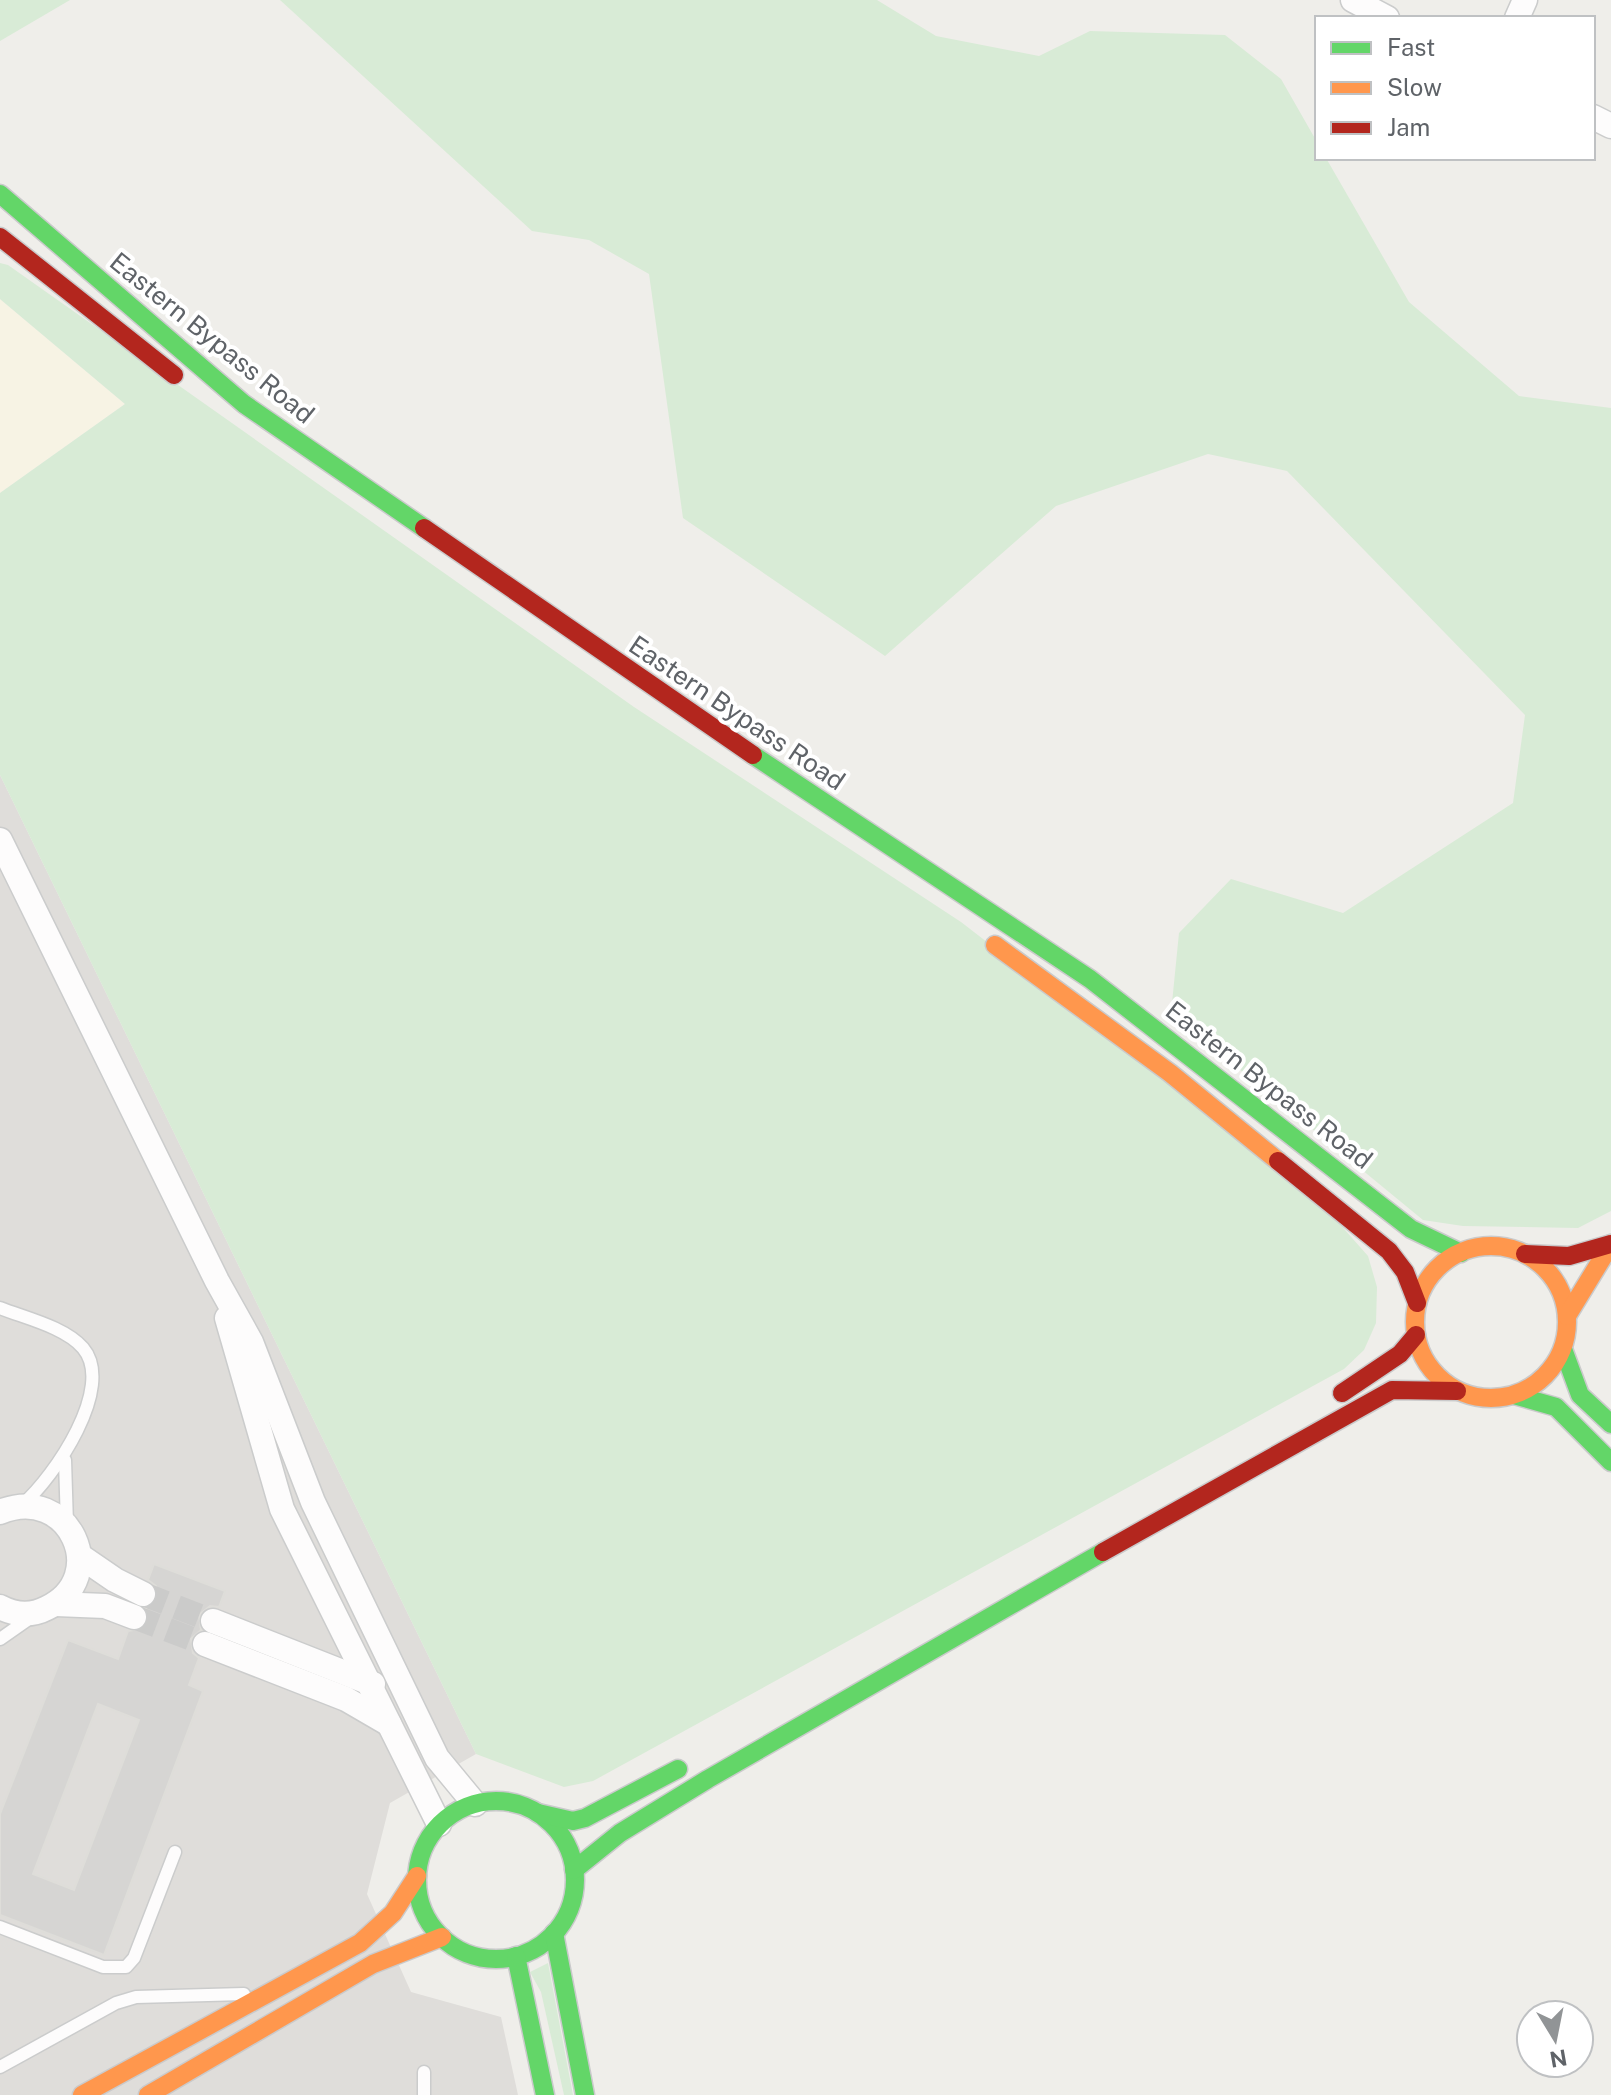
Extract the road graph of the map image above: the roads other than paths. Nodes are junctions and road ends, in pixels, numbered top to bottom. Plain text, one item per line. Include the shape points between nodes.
1 (1353, 0) edge
2 (1383, 16) edge
3 (0, 194) edge
4 (0, 237) edge
5 (186, 384) dead end
6 (223, 411) dead end
7 (260, 439) dead end
8 (0, 840) edge
9 (973, 930) dead end
10 (1611, 1244) edge
11 (1461, 1253) junction
12 (1525, 1254) junction
13 (217, 1281) junction
14 (1417, 1303) junction
15 (0, 1308) edge
16 (1567, 1316) junction
17 (1416, 1335) junction
18 (1563, 1349) junction
19 (1457, 1391) junction
20 (1514, 1395) junction
21 (1332, 1398) dead end
22 (1611, 1424) edge
23 (65, 1457) junction
24 (1611, 1462) edge
25 (11, 1509) edge
26 (67, 1525) junction
27 (80, 1556) junction
28 (143, 1594) tunnel mouth
29 (0, 1607) edge
30 (48, 1608) junction
31 (134, 1617) tunnel mouth
32 (213, 1621) tunnel mouth
33 (0, 1639) edge
34 (205, 1644) tunnel mouth
35 (368, 1681) junction
36 (411, 1704) junction
37 (391, 1725) junction
38 (692, 1761) dead end
39 (475, 1804) junction
40 (538, 1813) junction
41 (439, 1824) junction
42 (175, 1852) dead end
43 (574, 1870) junction
44 (417, 1876) junction
45 (0, 1927) edge
46 (554, 1933) junction
47 (442, 1937) junction
48 (516, 1956) junction
49 (267, 1994) junction
50 (0, 2067) edge
51 (424, 2072) dead end
52 (82, 2095) edge
53 (148, 2095) edge
54 (424, 2095) edge
55 (545, 2095) edge
56 (585, 2095) edge

1 - 2 street
3 - 11 main road, Eastern Bypass Road via 244,404 813,796 1090,979 1411,1229
4 - 5 main road, Eastern Bypass Road
6 - 7 main road, Eastern Bypass Road
8 - 13 street
9 - 14 main road, Eastern Bypass Road via 1170,1073 1389,1251 1405,1272
10 - 12 main road via 1576,1259
10 - 16 main road
11 - 12 main road via 1492,1247
11 - 14 main road via 1430,1276
12 - 16 main road via 1551,1275
13 - 35 street via 282,1509
13 - 36 street via 244,1327 313,1502
14 - 17 main road
15 - 23 lane via 73,1339 89,1357 90,1393
16 - 18 main road
17 - 19 main road via 1430,1368
17 - 21 main road via 1400,1354
18 - 20 main road via 1543,1378
18 - 22 main road via 1580,1395
19 - 20 main road via 1479,1397
19 - 43 main road via 1392,1390 1340,1416 708,1779 620,1833
20 - 24 main road via 1556,1407
23 - 25 lane
23 - 26 lane
25 - 26 street via 49,1511
26 - 27 street
27 - 28 street
27 - 30 street via 70,1591
29 - 30 street via 23,1614
30 - 31 street via 105,1606
30 - 33 lane
32 - 35 street
34 - 37 street via 346,1699
35 - 36 street
35 - 37 street
36 - 39 street via 437,1758
37 - 41 street
38 - 40 main road via 585,1818 573,1821
39 - 40 main road via 510,1803
39 - 41 main road
40 - 43 main road via 563,1837
41 - 44 main road via 424,1847
42 - 45 lane via 126,1967 103,1967
43 - 46 main road via 571,1903
44 - 47 main road via 425,1915
44 - 49 main road via 389,1921
46 - 48 main road
46 - 56 main road
47 - 48 main road via 484,1958
47 - 53 main road via 373,1964
48 - 55 main road
49 - 50 lane via 136,1997
49 - 52 main road
51 - 54 lane

